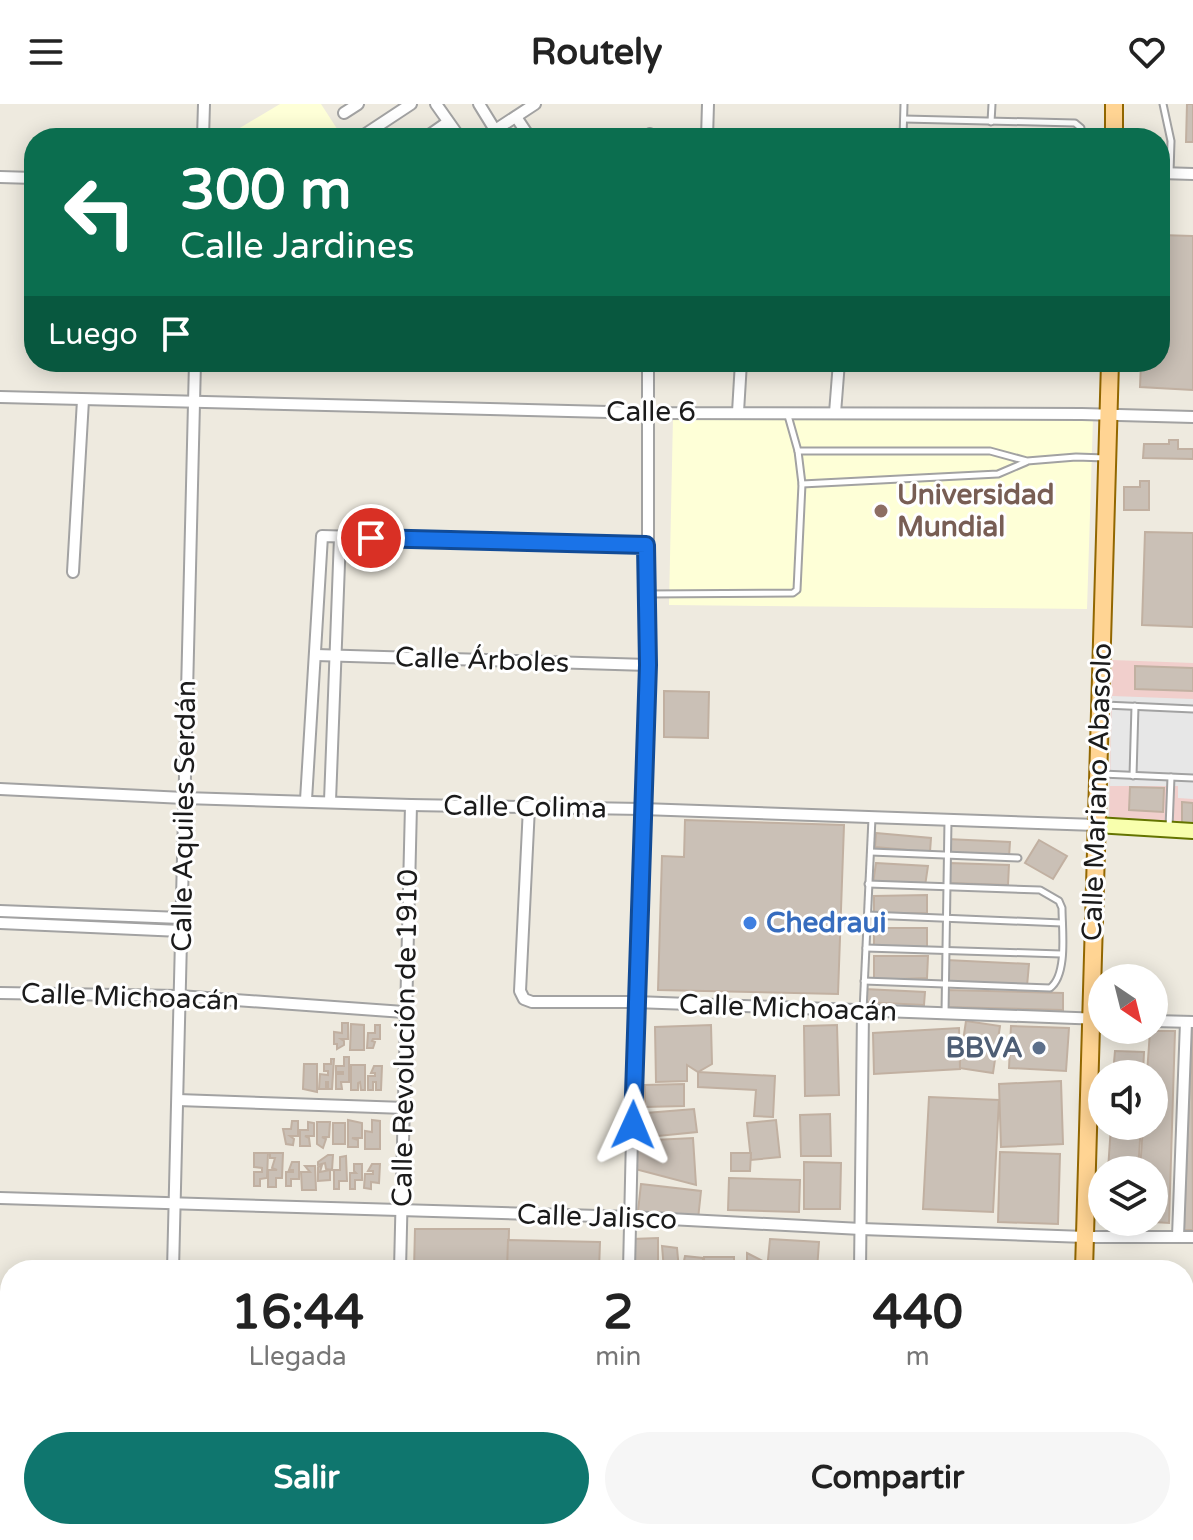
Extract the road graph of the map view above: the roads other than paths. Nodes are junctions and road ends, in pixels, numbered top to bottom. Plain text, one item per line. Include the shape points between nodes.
1 (204, 104) edge
2 (358, 104) edge
3 (411, 104) edge
4 (436, 104) edge
5 (479, 104) edge
6 (535, 104) edge
7 (708, 104) edge
8 (904, 104) edge
9 (992, 104) edge
10 (1114, 104) edge
11 (1163, 104) edge
12 (344, 113) dead end
13 (516, 117) junction
14 (904, 119) junction
15 (448, 122) junction
16 (991, 122) junction
17 (203, 128) edge
18 (375, 128) edge
19 (439, 128) edge
20 (452, 128) edge
21 (494, 128) edge
22 (498, 128) edge
23 (523, 128) edge
24 (707, 128) edge
25 (904, 128) edge
26 (1079, 128) edge
27 (1114, 128) edge
28 (1168, 128) edge
29 (1170, 173) edge
30 (1193, 174) edge
31 (0, 177) edge
32 (24, 178) edge
33 (195, 372) edge
34 (648, 372) edge
35 (740, 372) edge
36 (838, 372) edge
37 (1110, 372) edge
38 (0, 397) edge
39 (83, 400) junction
40 (194, 400) junction
41 (738, 412) junction
42 (787, 412) junction
43 (648, 413) junction
44 (835, 413) junction
45 (1109, 415) junction
46 (1193, 417) edge
47 (798, 451) junction
48 (1107, 458) junction
49 (1027, 461) junction
50 (802, 484) junction
51 (340, 537) junction
52 (646, 545) junction
53 (73, 572) dead end
54 (647, 594) junction
55 (316, 655) junction
56 (338, 655) junction
57 (648, 665) junction
58 (1100, 704) junction
59 (1135, 706) junction
60 (1193, 709) edge
61 (1098, 774) junction
62 (1133, 776) junction
63 (1171, 777) junction
64 (1193, 778) edge
65 (0, 789) edge
66 (184, 798) junction
67 (306, 800) junction
68 (330, 801) junction
69 (411, 805) junction
70 (529, 807) junction
71 (642, 809) junction
72 (872, 817) junction
73 (948, 820) junction
74 (1096, 825) junction
75 (1168, 830) junction
76 (1193, 831) edge
77 (871, 852) junction
78 (947, 854) junction
79 (1018, 858) dead end
80 (868, 884) junction
81 (946, 886) junction
82 (0, 911) edge
83 (42, 913) junction
84 (90, 915) junction
85 (868, 915) junction
86 (181, 918) junction
87 (946, 920) junction
88 (0, 923) edge
89 (1062, 923) junction
90 (41, 925) junction
91 (89, 927) junction
92 (181, 931) junction
93 (866, 948) junction
94 (946, 951) junction
95 (1061, 954) junction
96 (1096, 964) edge
97 (864, 981) junction
98 (944, 985) junction
99 (0, 993) edge
100 (179, 996) junction
101 (635, 1002) junction
102 (863, 1011) junction
103 (404, 1012) junction
104 (945, 1014) junction
105 (1088, 1019) edge
106 (1168, 1021) edge
107 (1189, 1022) edge
108 (1095, 1044) edge
109 (178, 1100) junction
110 (405, 1108) junction
111 (0, 1198) edge
112 (176, 1203) junction
113 (401, 1210) junction
114 (631, 1217) junction
115 (861, 1229) junction
116 (1178, 1236) junction
117 (1085, 1237) junction
118 (1193, 1237) edge
119 (173, 1260) edge
120 (400, 1260) edge
121 (629, 1260) edge
122 (860, 1260) edge
123 (1084, 1260) edge

1 - 17 street
2 - 12 street
3 - 18 street
4 - 15 street
5 - 21 street
6 - 13 street
7 - 24 street
8 - 14 lane
9 - 16 lane
10 - 27 main road
11 - 28 lane
13 - 22 street
13 - 23 street
14 - 16 lane
14 - 25 lane
15 - 19 street
15 - 20 street
16 - 26 lane
29 - 30 street
31 - 32 street
33 - 40 street, Calle Aquiles Serdán
34 - 43 street
35 - 41 street
36 - 44 street
37 - 45 main road, Calle Mariano Abasolo
38 - 39 street, Calle 6
39 - 40 street, Calle 6
39 - 53 street
40 - 43 street, Calle 6
40 - 66 street, Calle Aquiles Serdán
41 - 42 street, Calle 6
41 - 43 street, Calle 6
42 - 44 street, Calle 6
42 - 47 lane
43 - 52 street
44 - 45 street, Calle 6
45 - 46 street, Calle 6
45 - 48 main road, Calle Mariano Abasolo
47 - 49 lane via 990,451
47 - 50 lane
48 - 49 lane
48 - 58 main road, Calle Mariano Abasolo
49 - 50 lane via 998,474
50 - 54 lane via 799,585 793,593
51 - 52 street
51 - 55 street via 322,536
51 - 56 street
52 - 54 street
54 - 57 street
55 - 56 street, Calle Árboles
55 - 67 street
56 - 57 street, Calle Árboles
56 - 68 street
57 - 71 street
58 - 59 lane
58 - 61 main road, Calle Mariano Abasolo
59 - 60 lane
59 - 62 lane
61 - 62 lane
61 - 74 main road, Calle Mariano Abasolo
62 - 63 lane
63 - 64 lane
63 - 75 lane
65 - 66 street, Calle Colima
66 - 67 street, Calle Colima
66 - 86 street, Calle Aquiles Serdán
67 - 68 street, Calle Colima
68 - 69 street, Calle Colima
69 - 70 street, Calle Colima
69 - 103 street, Calle Revolución de 1910
70 - 71 street, Calle Colima
70 - 101 street, Calle Michoacán via 520,991 524,999
71 - 72 street, Calle Colima
71 - 101 street
72 - 73 street, Calle Colima
72 - 77 lane
73 - 74 street, Calle Colima
73 - 78 lane
74 - 75 street, Calle Colima
74 - 96 main road, Calle Mariano Abasolo
75 - 76 street, Calle Colima
77 - 78 lane
77 - 80 lane
78 - 79 lane
78 - 81 lane
80 - 81 lane
80 - 85 lane
81 - 87 lane
81 - 89 lane via 1040,890 1059,901
82 - 83 street
83 - 84 street
83 - 90 street
84 - 86 street
84 - 91 street
85 - 87 lane
85 - 93 lane
86 - 92 street, Calle Aquiles Serdán
87 - 89 lane
87 - 94 lane
88 - 90 street
89 - 95 lane
90 - 91 street
91 - 92 street
92 - 100 street, Calle Aquiles Serdán
93 - 94 lane
93 - 97 lane
94 - 95 lane
94 - 98 lane
95 - 98 lane via 1060,977 1050,988
97 - 98 lane
97 - 102 lane
98 - 104 lane
99 - 100 street, Calle Michoacán
100 - 103 street, Calle Michoacán
100 - 109 street, Calle Aquiles Serdán
101 - 102 street, Calle Michoacán
101 - 114 street
102 - 104 street, Calle Michoacán
102 - 115 street
103 - 110 street, Calle Revolución de 1910
104 - 105 street, Calle Michoacán
106 - 107 street
107 - 116 street
108 - 117 main road, Calle Mariano Abasolo
109 - 110 street
109 - 112 street, Calle Aquiles Serdán
110 - 113 street, Calle Revolución de 1910
111 - 112 street, Calle Jalisco
112 - 113 street, Calle Jalisco
112 - 119 street, Calle Aquiles Serdán
113 - 114 street, Calle Jalisco
113 - 120 street, Calle Revolución de 1910
114 - 115 street, Calle Jalisco
114 - 121 street
115 - 117 street, Calle Jalisco
115 - 122 street
116 - 117 street, Calle Jalisco
116 - 118 street, Calle Jalisco
117 - 123 main road, Calle Mariano Abasolo

